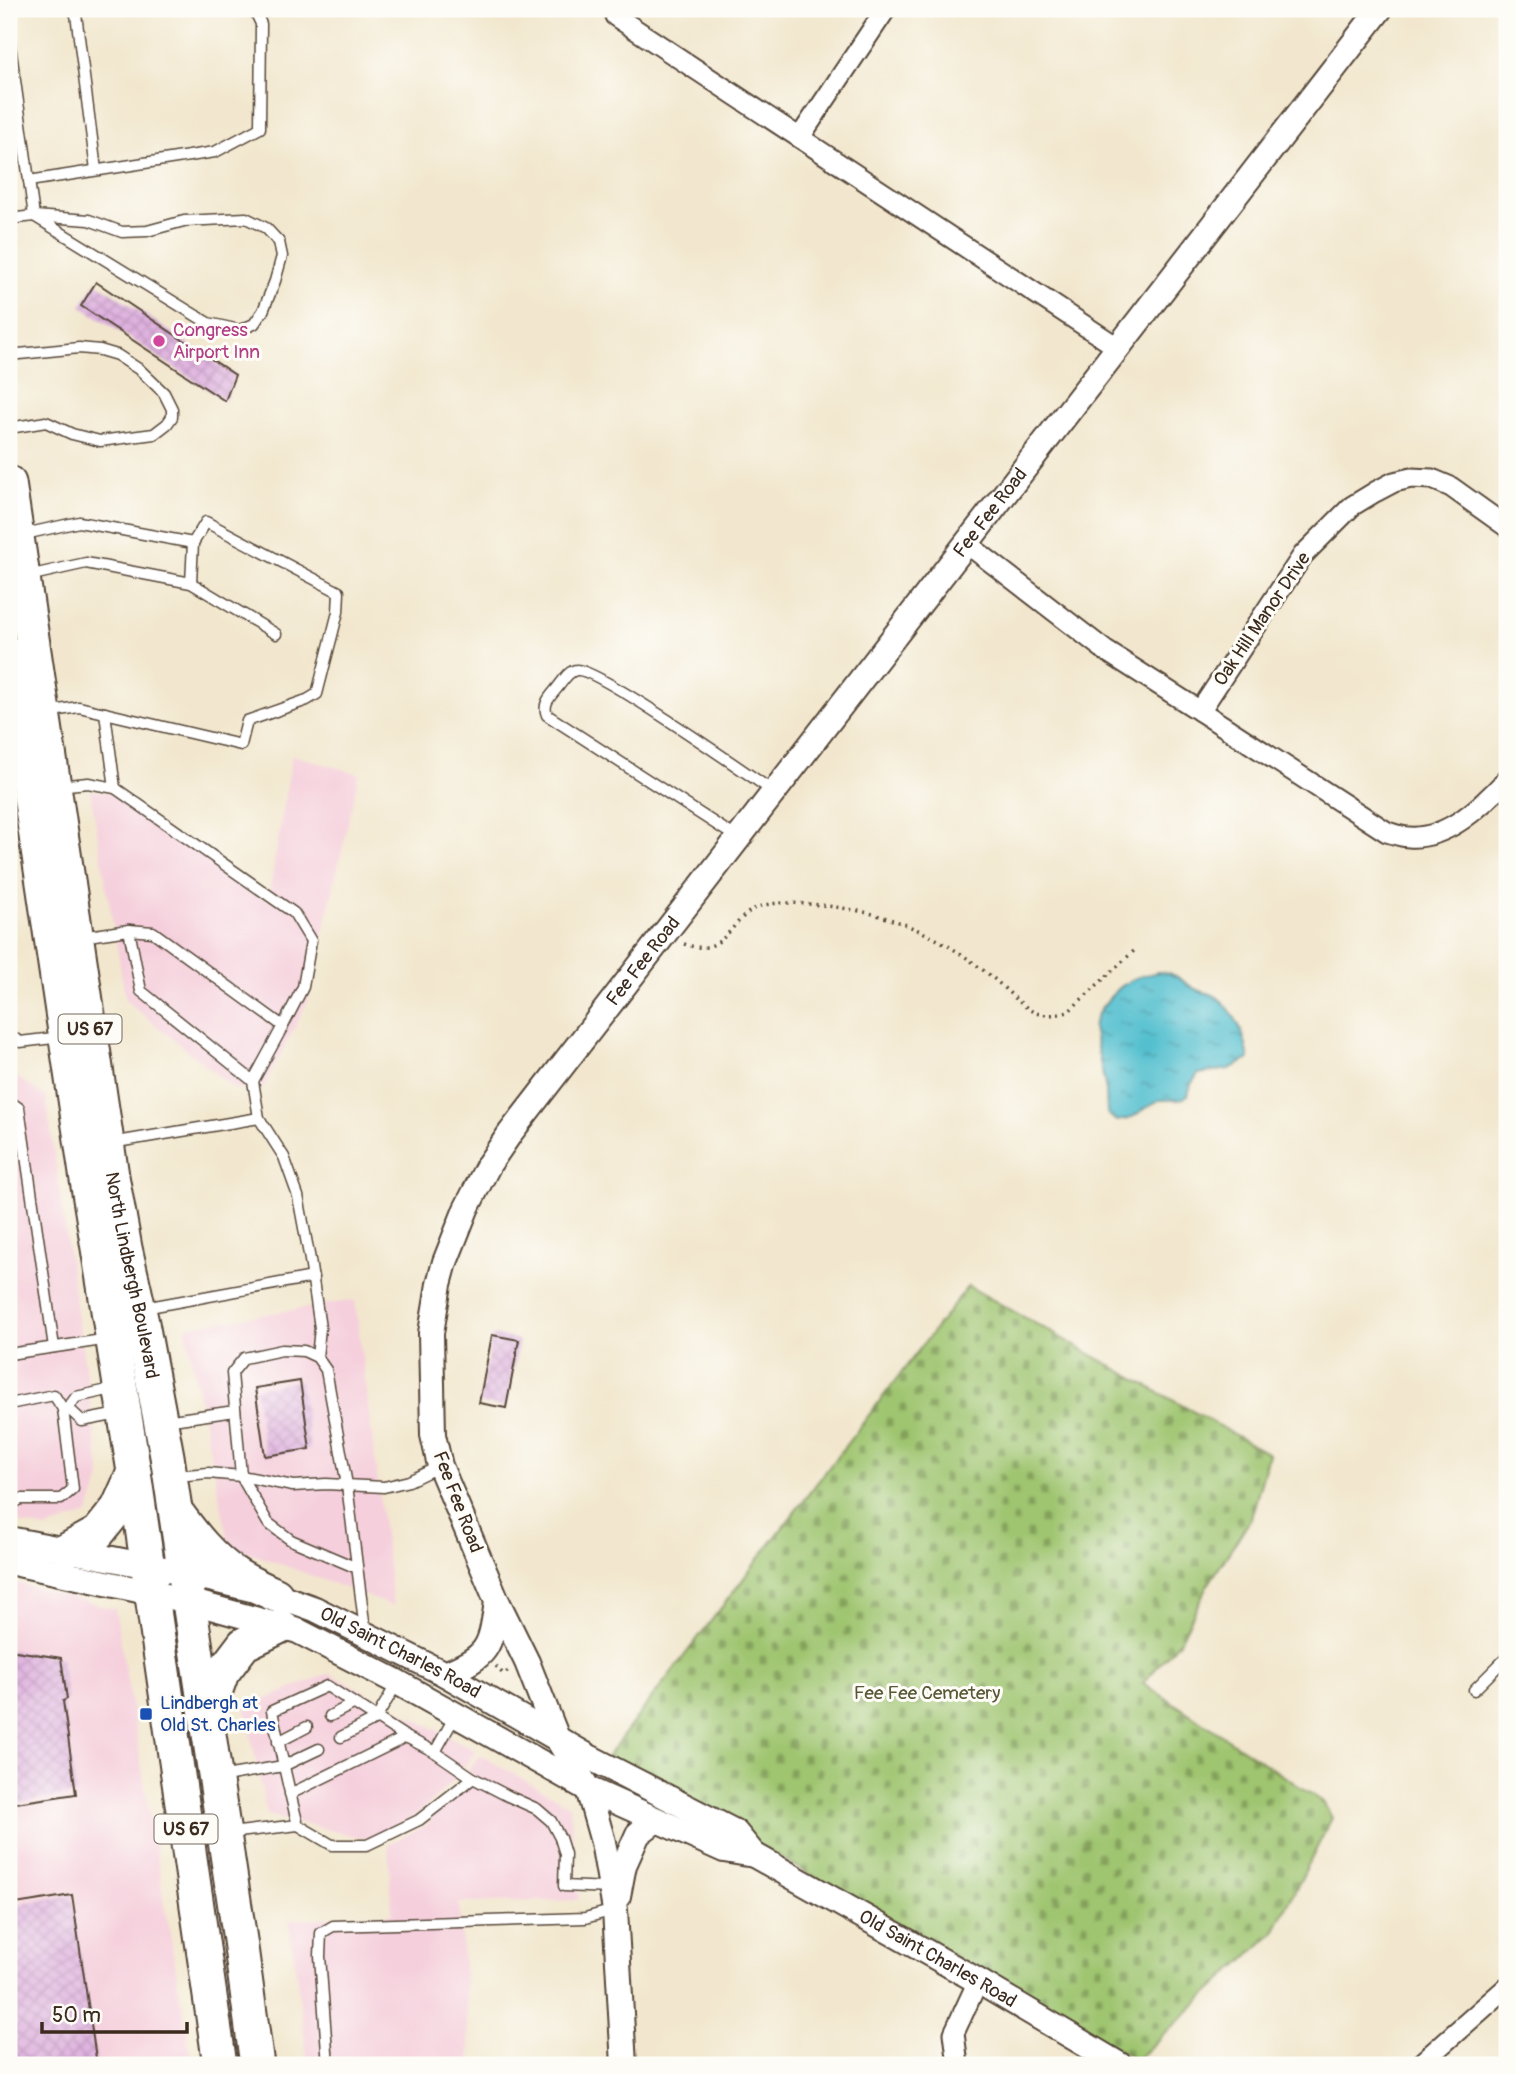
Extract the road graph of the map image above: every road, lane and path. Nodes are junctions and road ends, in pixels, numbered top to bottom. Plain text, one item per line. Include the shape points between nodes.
1 (71, 9) edge
2 (254, 9) edge
3 (886, 9) edge
4 (1380, 9) edge
5 (615, 16) dead end
6 (9, 37) edge
7 (800, 136) junction
8 (96, 170) junction
9 (29, 181) junction
10 (34, 216) junction
11 (9, 219) edge
12 (1117, 347) junction
13 (9, 355) edge
14 (9, 428) edge
15 (9, 483) edge
16 (1507, 527) edge
17 (16, 536) junction
18 (193, 543) junction
19 (966, 543) junction
20 (23, 577) junction
21 (191, 583) junction
22 (275, 635) dead end
23 (9, 653) edge
24 (22, 703) edge
25 (1200, 711) junction
26 (105, 713) junction
27 (1507, 779) edge
28 (54, 786) junction
29 (116, 788) junction
30 (774, 792) junction
31 (737, 838) junction
32 (128, 930) junction
33 (662, 935) junction
34 (77, 938) junction
35 (1136, 949) dead end
36 (283, 1026) junction
37 (9, 1035) edge
38 (66, 1037) junction
39 (253, 1081) junction
40 (9, 1101) edge
41 (259, 1118) junction
42 (107, 1144) junction
43 (313, 1278) junction
44 (139, 1309) junction
45 (113, 1338) junction
46 (54, 1347) junction
47 (9, 1354) edge
48 (317, 1357) junction
49 (123, 1400) junction
50 (9, 1404) edge
51 (66, 1409) junction
52 (235, 1410) junction
53 (161, 1422) junction
54 (440, 1466) junction
55 (134, 1472) junction
56 (170, 1476) junction
57 (241, 1476) junction
58 (346, 1485) junction
59 (9, 1506) edge
60 (175, 1510) junction
61 (9, 1539) edge
62 (67, 1550) junction
63 (9, 1562) edge
64 (357, 1568) junction
65 (149, 1579) junction
66 (187, 1587) junction
67 (497, 1601) junction
68 (278, 1611) junction
69 (366, 1634) junction
70 (1507, 1657) edge
71 (412, 1658) junction
72 (490, 1659) dead end
73 (512, 1669) dead end
74 (445, 1674) junction
75 (397, 1682) junction
76 (1474, 1690) dead end
77 (353, 1704) junction
78 (330, 1716) dead end
79 (455, 1716) junction
80 (206, 1717) junction
81 (376, 1719) junction
82 (307, 1727) dead end
83 (341, 1737) dead end
84 (406, 1737) junction
85 (557, 1738) junction
86 (278, 1742) junction
87 (318, 1749) dead end
88 (436, 1752) junction
89 (283, 1766) junction
90 (215, 1777) junction
91 (473, 1778) junction
92 (588, 1789) junction
93 (290, 1794) junction
94 (656, 1819) junction
95 (298, 1825) junction
96 (223, 1834) junction
97 (754, 1855) junction
98 (613, 1899) junction
99 (978, 1981) junction
100 (1507, 1987) edge
101 (220, 2065) edge
102 (257, 2065) edge
103 (328, 2065) edge
104 (624, 2065) edge
105 (958, 2065) edge
106 (1120, 2065) edge
107 (1419, 2065) edge

1 - 8 lane via 76,14
2 - 8 lane via 261,24 260,128 215,152
3 - 7 street
4 - 12 street, Fee Fee Road
5 - 7 street
6 - 9 lane
7 - 12 street
8 - 9 lane
9 - 10 lane
10 - 10 lane via 208,323 240,330 254,324 263,311 282,256 279,242 266,228 246,218 184,221 122,232 89,220
10 - 11 lane
12 - 19 street, Fee Fee Road
13 - 14 lane via 79,348 117,355 164,393 172,417 154,434 100,440 46,422
15 - 17 highway, North Lindbergh Boulevard / US 67
16 - 25 street, Oak Hill Manor Drive via 1451,487 1432,479 1411,478 1375,492 1352,506 1303,555
17 - 18 lane via 79,522
17 - 20 highway, North Lindbergh Boulevard / US 67
18 - 21 lane
18 - 26 lane via 206,522 339,592 317,694 247,721 241,745
19 - 25 street via 1106,651
19 - 30 street, Fee Fee Road
20 - 21 lane via 86,563
20 - 24 highway, North Lindbergh Boulevard / US 67
21 - 22 lane
23 - 24 highway, North Lindbergh Boulevard / US 67
24 - 26 lane
24 - 28 highway, North Lindbergh Boulevard / US 67
24 - 38 highway, North Lindbergh Boulevard / US 67
25 - 27 street via 1387,832 1408,837 1430,836 1452,826
26 - 29 lane
28 - 29 lane via 88,783
28 - 34 highway, North Lindbergh Boulevard / US 67
29 - 36 lane via 294,913 311,941 303,987
30 - 31 street, Fee Fee Road
30 - 31 lane via 620,690 585,672 570,673 546,702 547,715
31 - 33 street, Fee Fee Road
32 - 34 lane
32 - 36 lane via 153,932
32 - 39 lane via 141,991
33 - 35 path via 686,945 708,947 764,905 809,904 870,913 938,939 1034,1012 1058,1015 1068,1012
33 - 54 street, Fee Fee Road via 511,1132 466,1209 444,1262 431,1333 433,1435
34 - 42 highway, North Lindbergh Boulevard / US 67
36 - 39 lane
37 - 38 lane via 20,1042
38 - 45 highway, North Lindbergh Boulevard / US 67
39 - 41 lane
40 - 46 lane via 19,1108
41 - 42 lane
41 - 43 lane via 284,1157 298,1196
42 - 44 highway, North Lindbergh Boulevard / US 67
43 - 44 lane
43 - 48 lane via 320,1328
44 - 53 highway, North Lindbergh Boulevard / US 67
45 - 46 lane
45 - 49 highway, North Lindbergh Boulevard / US 67
46 - 47 lane
48 - 52 lane via 282,1350 244,1358 232,1373
48 - 58 lane via 326,1370
49 - 51 lane via 76,1396
49 - 51 lane via 82,1421
49 - 55 highway, North Lindbergh Boulevard / US 67
50 - 51 lane via 54,1395
51 - 59 lane via 73,1489 61,1499 21,1499
52 - 53 lane
52 - 57 lane
53 - 56 highway, North Lindbergh Boulevard / US 67
54 - 58 lane via 384,1487
54 - 67 street, Fee Fee Road
55 - 62 highway via 118,1508 98,1533
55 - 65 highway, North Lindbergh Boulevard / US 67
56 - 57 lane
56 - 60 highway, North Lindbergh Boulevard / US 67
57 - 58 lane via 293,1486
57 - 64 lane via 268,1522 291,1540
58 - 64 lane
60 - 66 highway, North Lindbergh Boulevard / US 67
60 - 68 highway via 201,1545
61 - 62 street, Old Saint Charles Road
62 - 65 street, Old Saint Charles Road
63 - 65 street, Old Saint Charles Road
64 - 69 lane
65 - 66 street, Old Saint Charles Road
65 - 101 highway, North Lindbergh Boulevard / US 67
66 - 68 street, Old Saint Charles Road
66 - 80 highway, North Lindbergh Boulevard / US 67
67 - 74 street via 488,1645 472,1662
67 - 85 street, Fee Fee Road
68 - 69 street, Old Saint Charles Road via 315,1609
68 - 75 street, Old Saint Charles Road via 298,1631
68 - 80 highway via 222,1673
69 - 71 street, Old Saint Charles Road
70 - 76 lane
71 - 74 street, Old Saint Charles Road
71 - 75 street
72 - 73 path via 503,1674
74 - 85 street, Old Saint Charles Road
75 - 79 street, Old Saint Charles Road
75 - 81 lane
77 - 78 lane
77 - 81 lane
77 - 86 lane via 327,1686 272,1711
79 - 88 lane
79 - 92 street, Old Saint Charles Road
80 - 90 highway, North Lindbergh Boulevard / US 67
81 - 83 lane
81 - 84 lane
82 - 86 lane
84 - 88 lane
84 - 93 lane
85 - 92 street, Fee Fee Road
85 - 97 street, Old Saint Charles Road via 735,1832
86 - 89 lane
87 - 89 lane
88 - 91 lane
89 - 90 lane
89 - 93 lane
90 - 96 highway, North Lindbergh Boulevard / US 67
91 - 95 lane via 419,1820 367,1845 332,1845
91 - 98 lane via 537,1808 551,1821 565,1854 564,1886
92 - 94 street, Old Saint Charles Road
92 - 98 street, Fee Fee Road
93 - 95 lane
94 - 97 street, Old Saint Charles Road via 724,1850
94 - 98 street via 638,1835
95 - 96 lane
96 - 102 highway, North Lindbergh Boulevard / US 67
97 - 99 street, Old Saint Charles Road
98 - 103 lane via 585,1919 333,1926 321,1933 320,1956
98 - 104 street, Fee Fee Road
99 - 105 street via 954,2033
99 - 106 street, Old Saint Charles Road
100 - 107 street

